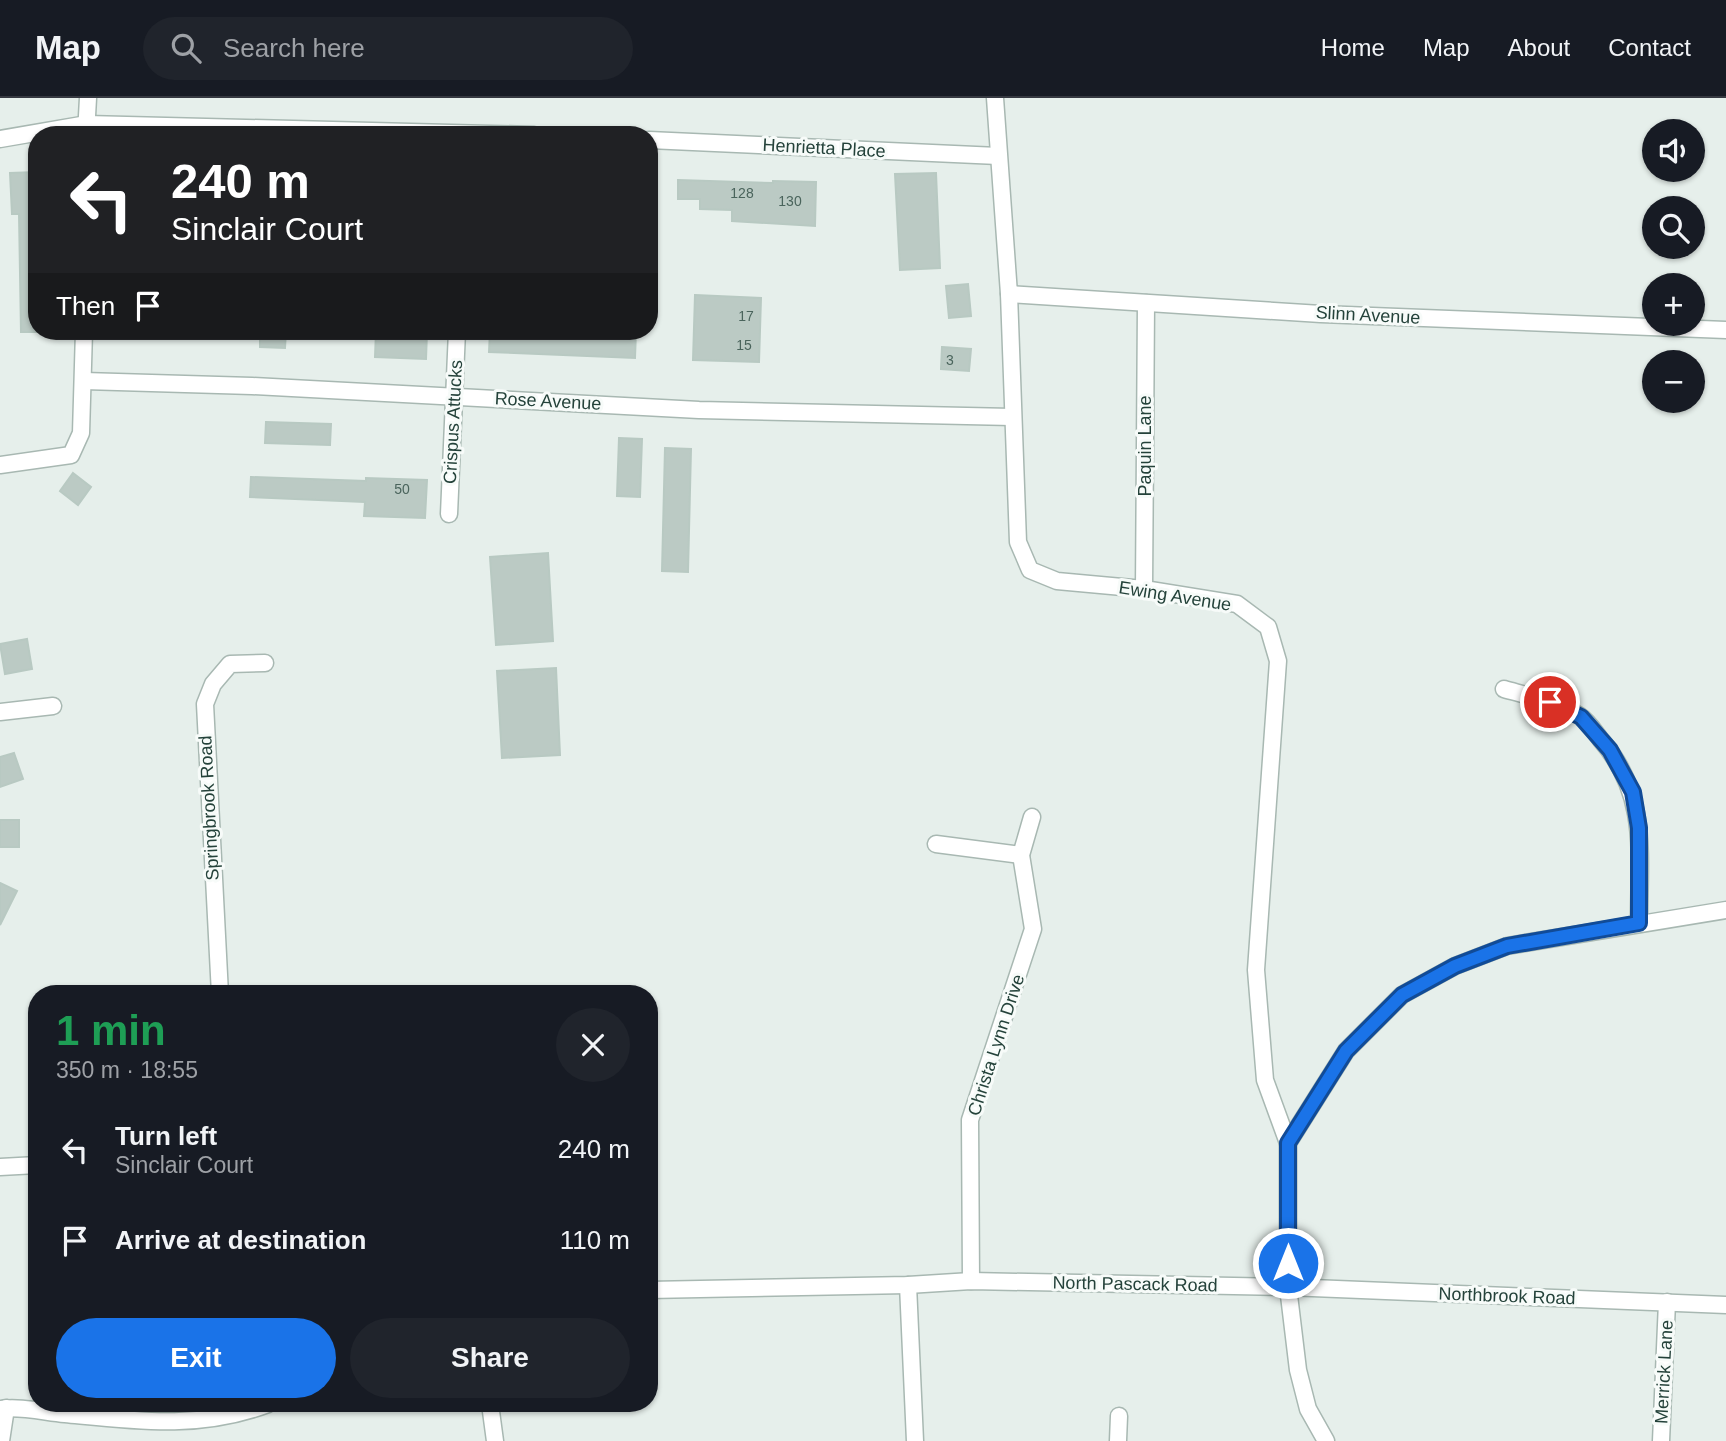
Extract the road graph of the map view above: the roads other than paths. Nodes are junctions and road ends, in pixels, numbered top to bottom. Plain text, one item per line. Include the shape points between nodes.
1 (88, 98) edge
2 (995, 98) edge
3 (87, 126) edge
4 (28, 136) edge
5 (0, 139) edge
6 (658, 140) edge
7 (998, 156) junction
8 (1009, 294) junction
9 (1146, 303) junction
10 (1726, 330) edge
11 (85, 340) edge
12 (456, 340) edge
13 (84, 381) junction
14 (453, 396) junction
15 (1012, 417) junction
16 (0, 465) edge
17 (449, 514) dead end
18 (1144, 589) junction
19 (265, 663) dead end
20 (1504, 689) dead end
21 (53, 706) dead end
22 (0, 712) edge
23 (1032, 817) dead end
24 (936, 844) dead end
25 (1021, 855) junction
26 (1726, 910) edge
27 (1639, 923) junction
28 (220, 985) edge
29 (1288, 1143) junction
30 (28, 1165) edge
31 (0, 1167) edge
32 (971, 1281) junction
33 (908, 1285) junction
34 (1288, 1287) junction
35 (658, 1290) edge
36 (1667, 1302) junction
37 (1726, 1305) edge
38 (3, 1408) edge
39 (28, 1410) edge
40 (44, 1412) edge
41 (245, 1412) edge
42 (491, 1412) edge
43 (1119, 1416) dead end
44 (1, 1441) edge
45 (495, 1441) edge
46 (915, 1441) edge
47 (1118, 1441) edge
48 (1326, 1441) edge
49 (1661, 1441) edge

1 - 3 street
2 - 7 street, Ewing Avenue
4 - 5 street
6 - 7 street, Henrietta Place
7 - 8 street, Ewing Avenue
8 - 9 street, Slinn Avenue
8 - 15 street, Ewing Avenue
9 - 10 street, Slinn Avenue
9 - 18 street, Paquin Lane
11 - 13 street
12 - 14 street, Crispus Attucks
13 - 14 street, Rose Avenue
13 - 16 street via 81,433 71,455
14 - 15 street, Rose Avenue via 699,410
14 - 17 street, Crispus Attucks
15 - 18 street, Ewing Avenue via 1018,542 1030,570 1057,581
18 - 29 street, Ewing Avenue via 1237,604 1269,627 1278,661 1256,970 1265,1080
19 - 28 street, Springbrook Road via 230,664 213,684 205,704
20 - 27 street via 1550,702 1581,717 1610,750 1633,792 1639,828
21 - 22 street
23 - 25 street, Christa Lynn Drive
24 - 25 street
25 - 32 street, Christa Lynn Drive via 1033,929 970,1120
26 - 27 street
27 - 29 street via 1507,946 1455,966 1402,995 1346,1051
29 - 34 street
30 - 31 street
32 - 33 street, North Pascack Road
32 - 34 street, North Pascack Road
33 - 35 street, North Pascack Road
33 - 46 street
34 - 36 street, Northbrook Road
34 - 48 street via 1298,1370 1308,1409
36 - 37 street, Northbrook Road
36 - 49 street, Merrick Lane
38 - 39 street
38 - 44 street
40 - 41 street via 145,1422 192,1422
42 - 45 street
43 - 47 street

